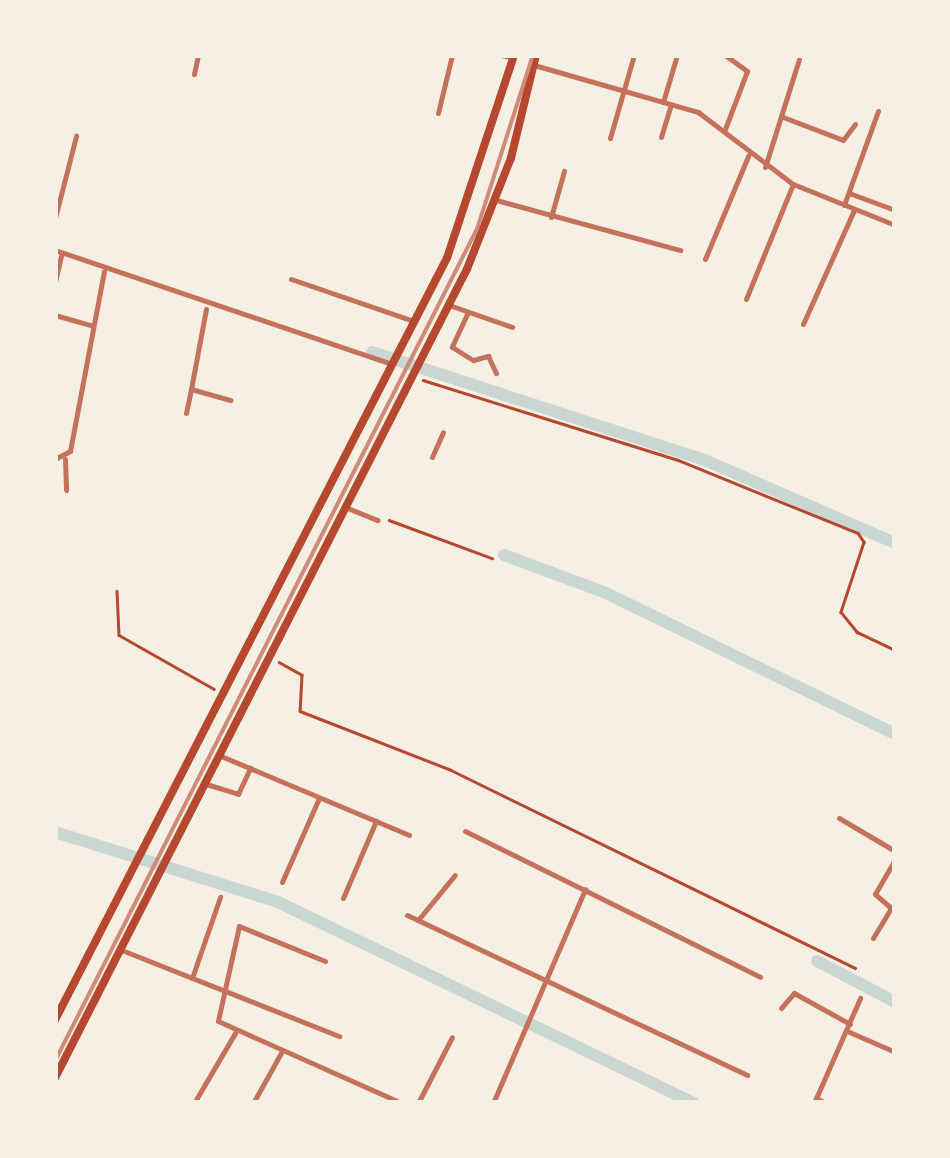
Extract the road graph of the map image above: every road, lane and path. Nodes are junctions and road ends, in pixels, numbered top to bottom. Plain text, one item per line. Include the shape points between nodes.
1 (198, 55) edge
2 (452, 55) edge
3 (501, 55) edge
4 (634, 55) edge
5 (678, 55) edge
6 (725, 55) edge
7 (514, 56) edge
8 (799, 59) dead end
9 (535, 60) edge
10 (194, 74) dead end
11 (624, 88) junction
12 (663, 102) junction
13 (671, 104) junction
14 (878, 111) dead end
15 (438, 113) dead end
16 (783, 118) junction
17 (855, 124) dead end
18 (725, 129) junction
19 (76, 136) dead end
20 (661, 137) dead end
21 (610, 138) dead end
22 (748, 156) junction
23 (765, 167) junction
24 (564, 172) dead end
25 (793, 184) junction
26 (474, 192) junction
27 (850, 193) junction
28 (496, 200) junction
29 (844, 205) junction
30 (854, 210) junction
31 (895, 210) edge
32 (551, 217) junction
33 (55, 218) edge
34 (895, 226) edge
35 (680, 250) dead end
36 (58, 252) edge
37 (705, 259) dead end
38 (104, 271) junction
39 (290, 278) dead end
40 (55, 282) edge
41 (746, 299) dead end
42 (449, 305) junction
43 (206, 308) junction
44 (468, 312) junction
45 (55, 315) edge
46 (414, 321) junction
47 (804, 324) dead end
48 (91, 325) junction
49 (512, 327) dead end
50 (394, 360) junction
51 (415, 370) junction
52 (496, 373) dead end
53 (191, 389) junction
54 (230, 400) dead end
55 (186, 413) dead end
56 (443, 432) dead end
57 (432, 457) dead end
58 (55, 459) edge
59 (65, 459) junction
60 (66, 490) dead end
61 (345, 507) junction
62 (314, 516) junction
63 (378, 520) joint
64 (335, 526) junction
65 (492, 558) dead end
66 (117, 592) dead end
67 (895, 650) edge
68 (269, 656) junction
69 (224, 695) junction
70 (218, 755) junction
71 (250, 768) junction
72 (203, 783) junction
73 (319, 798) junction
74 (839, 818) dead end
75 (376, 821) junction
76 (465, 830) dead end
77 (409, 835) dead end
78 (895, 851) edge
79 (895, 860) edge
80 (455, 875) dead end
81 (282, 882) dead end
82 (585, 889) junction
83 (220, 897) dead end
84 (343, 898) dead end
85 (407, 915) dead end
86 (418, 920) junction
87 (873, 938) dead end
88 (120, 949) junction
89 (326, 962) dead end
90 (855, 968) dead end
91 (760, 977) dead end
92 (192, 978) junction
93 (541, 980) junction
94 (218, 988) junction
95 (860, 998) dead end
96 (59, 1003) edge
97 (781, 1008) dead end
98 (55, 1020) edge
99 (848, 1028) junction
100 (235, 1033) junction
101 (340, 1036) dead end
102 (452, 1038) dead end
103 (895, 1052) edge
104 (281, 1053) junction
105 (747, 1076) dead end
106 (55, 1078) edge
107 (815, 1101) edge
108 (194, 1103) edge
109 (253, 1103) edge
110 (401, 1103) edge
111 (418, 1103) edge
112 (493, 1103) edge
113 (826, 1103) edge

1 - 10 street
2 - 15 street
3 - 7 street
4 - 11 street
5 - 12 street
6 - 18 street via 747,71
7 - 26 main road
8 - 16 street
9 - 11 street
9 - 28 main road
11 - 12 street
11 - 21 street
12 - 13 street
13 - 18 street
13 - 20 street
14 - 27 street
16 - 17 street via 843,140
16 - 23 street
18 - 22 street
19 - 33 street
22 - 23 street
22 - 37 street
23 - 25 street
24 - 32 street
25 - 29 street
25 - 41 street
26 - 28 main road
26 - 46 main road
27 - 29 street
27 - 31 street
28 - 32 street
28 - 42 main road
29 - 30 street
30 - 34 street
30 - 47 street
32 - 35 street
36 - 38 street
36 - 40 street
38 - 43 street
38 - 48 street
39 - 46 street
42 - 44 street
42 - 51 main road
43 - 50 street
43 - 53 street
44 - 49 street
44 - 52 street via 452,347 488,356
45 - 48 street
46 - 50 main road
48 - 59 street
50 - 62 main road
51 - 61 main road
51 - 67 path via 678,460 858,533 864,542 840,612 857,632
53 - 54 street
53 - 55 street
56 - 57 street
58 - 59 street
59 - 60 street
61 - 63 street
61 - 64 main road
62 - 64 main road
62 - 69 main road
63 - 65 path
64 - 68 main road
66 - 69 path via 119,635
68 - 70 main road
68 - 90 path via 302,675 300,712 451,770
69 - 96 main road
70 - 71 street
70 - 72 main road
71 - 72 street via 238,794
71 - 73 street
72 - 88 main road
73 - 75 street
73 - 81 street
74 - 78 street
75 - 77 street
75 - 84 street
76 - 82 street
79 - 87 street via 876,894 890,908
80 - 86 street
82 - 91 street
82 - 93 street
83 - 92 street
85 - 86 street
86 - 93 street
88 - 92 street
88 - 106 main road
89 - 94 street via 239,926
92 - 94 street
93 - 105 street
93 - 112 street
94 - 100 street via 218,1021
94 - 101 street
95 - 99 street
96 - 98 main road
97 - 99 street via 794,993
99 - 103 street
99 - 107 street
100 - 104 street
100 - 108 street
102 - 111 street
104 - 109 street
104 - 110 street
107 - 113 street

